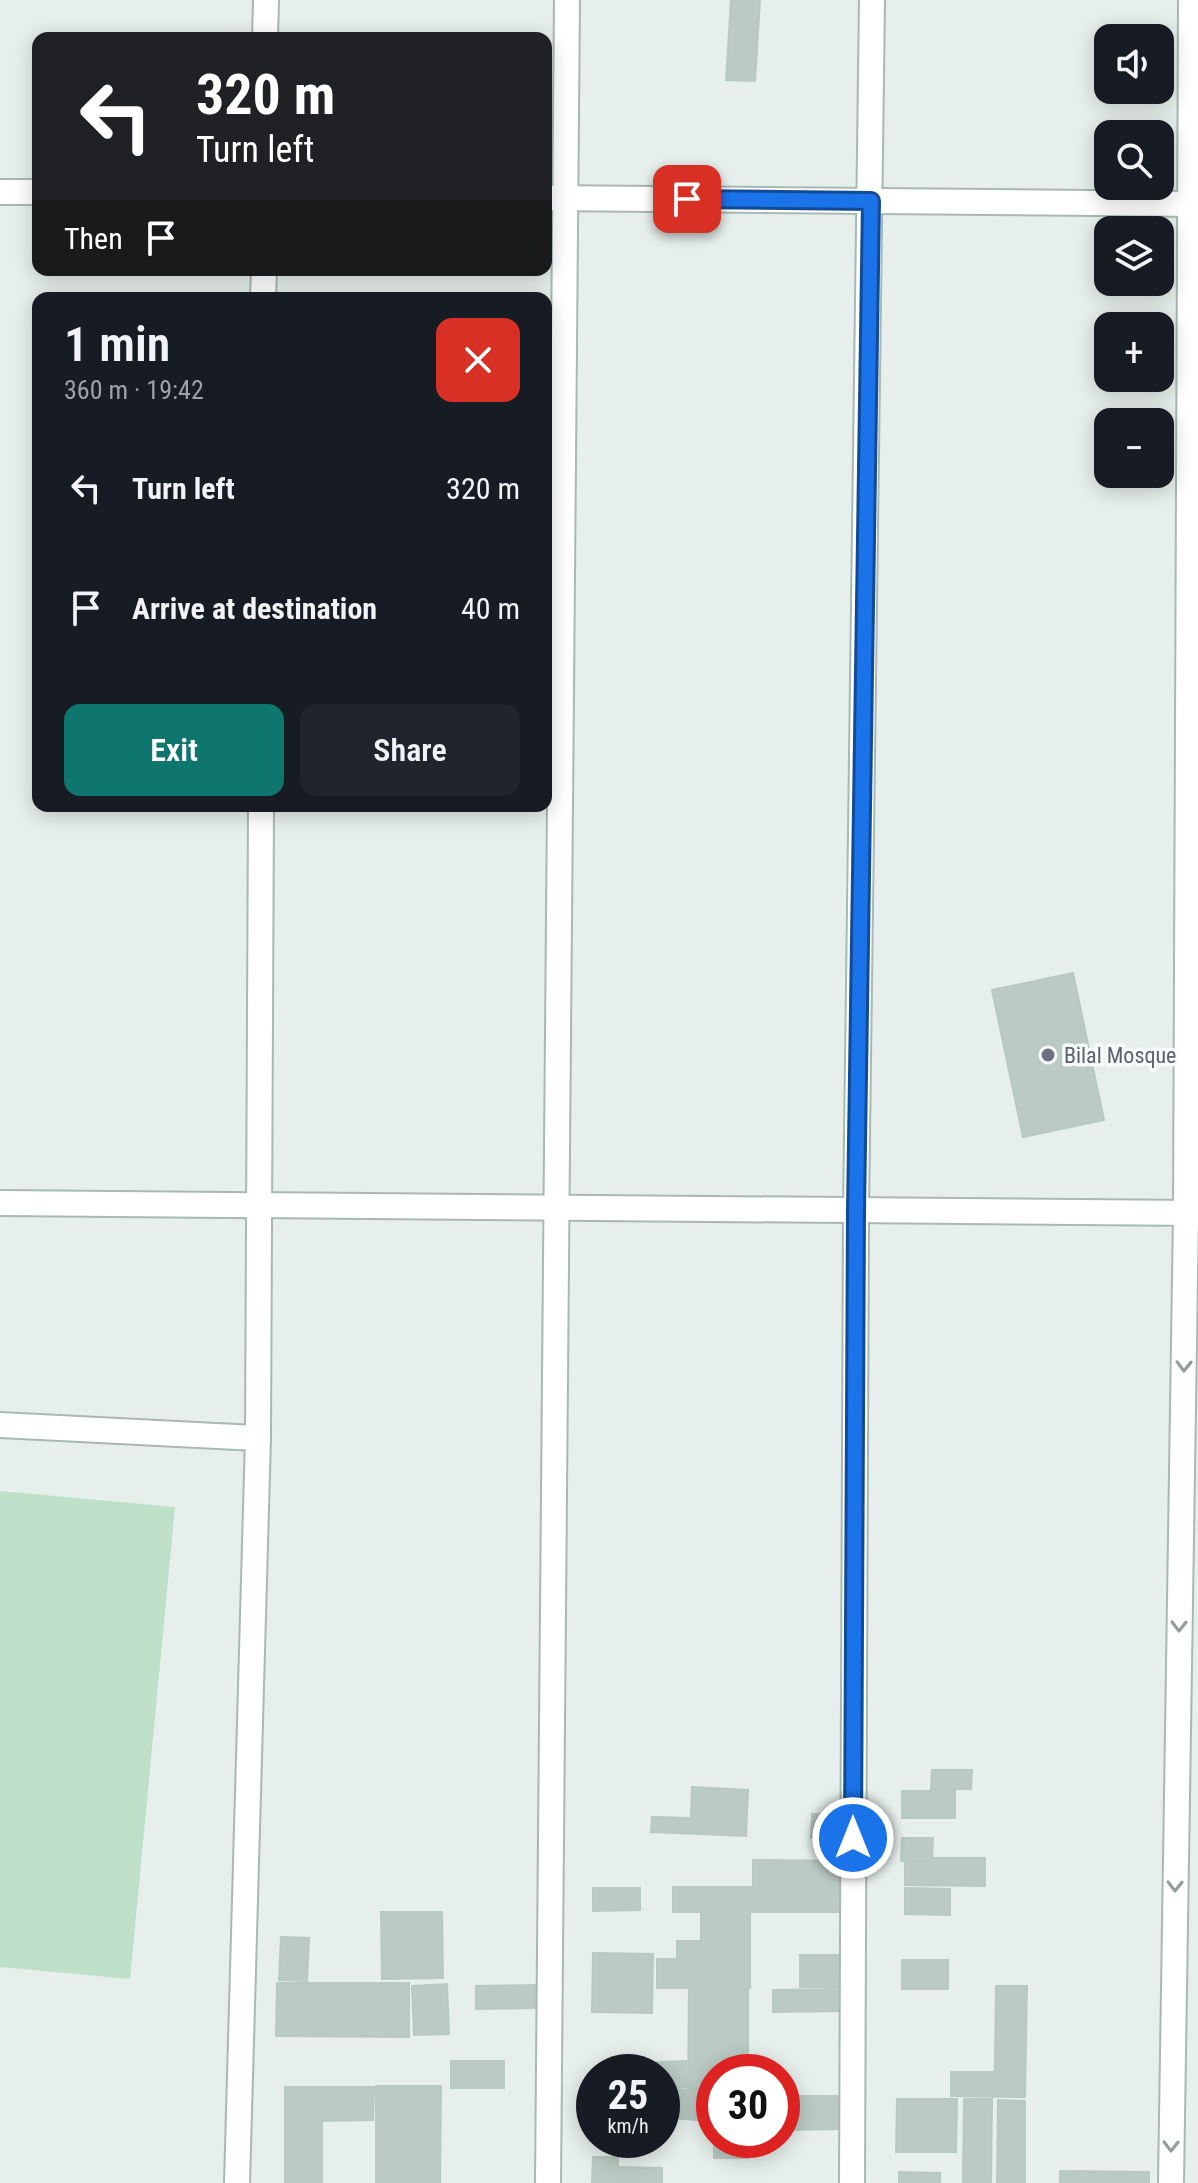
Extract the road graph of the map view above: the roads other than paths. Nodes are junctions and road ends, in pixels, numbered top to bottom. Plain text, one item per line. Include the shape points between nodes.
1 (266, 0) edge
2 (567, 0) edge
3 (872, 0) edge
4 (1191, 0) edge
5 (265, 32) edge
6 (0, 192) edge
7 (32, 192) edge
8 (555, 198) edge
9 (871, 201) junction
10 (1194, 204) edge
11 (1193, 718) edge
12 (261, 812) edge
13 (0, 1203) edge
14 (260, 1207) junction
15 (559, 1208) junction
16 (856, 1211) junction
17 (1192, 1213) edge
18 (0, 1425) edge
19 (258, 1438) junction
20 (237, 2183) edge
21 (548, 2183) edge
22 (852, 2183) edge
23 (1171, 2183) edge

1 - 5 street
2 - 8 street
3 - 9 street
4 - 10 street
6 - 7 street
8 - 9 street
8 - 15 street
9 - 10 street
9 - 16 street
10 - 11 street
11 - 17 street
12 - 14 street
13 - 14 street
14 - 15 street
14 - 19 street
15 - 16 street
15 - 21 street
16 - 17 street
16 - 22 street
17 -> 23 street
18 - 19 street
19 - 20 street

